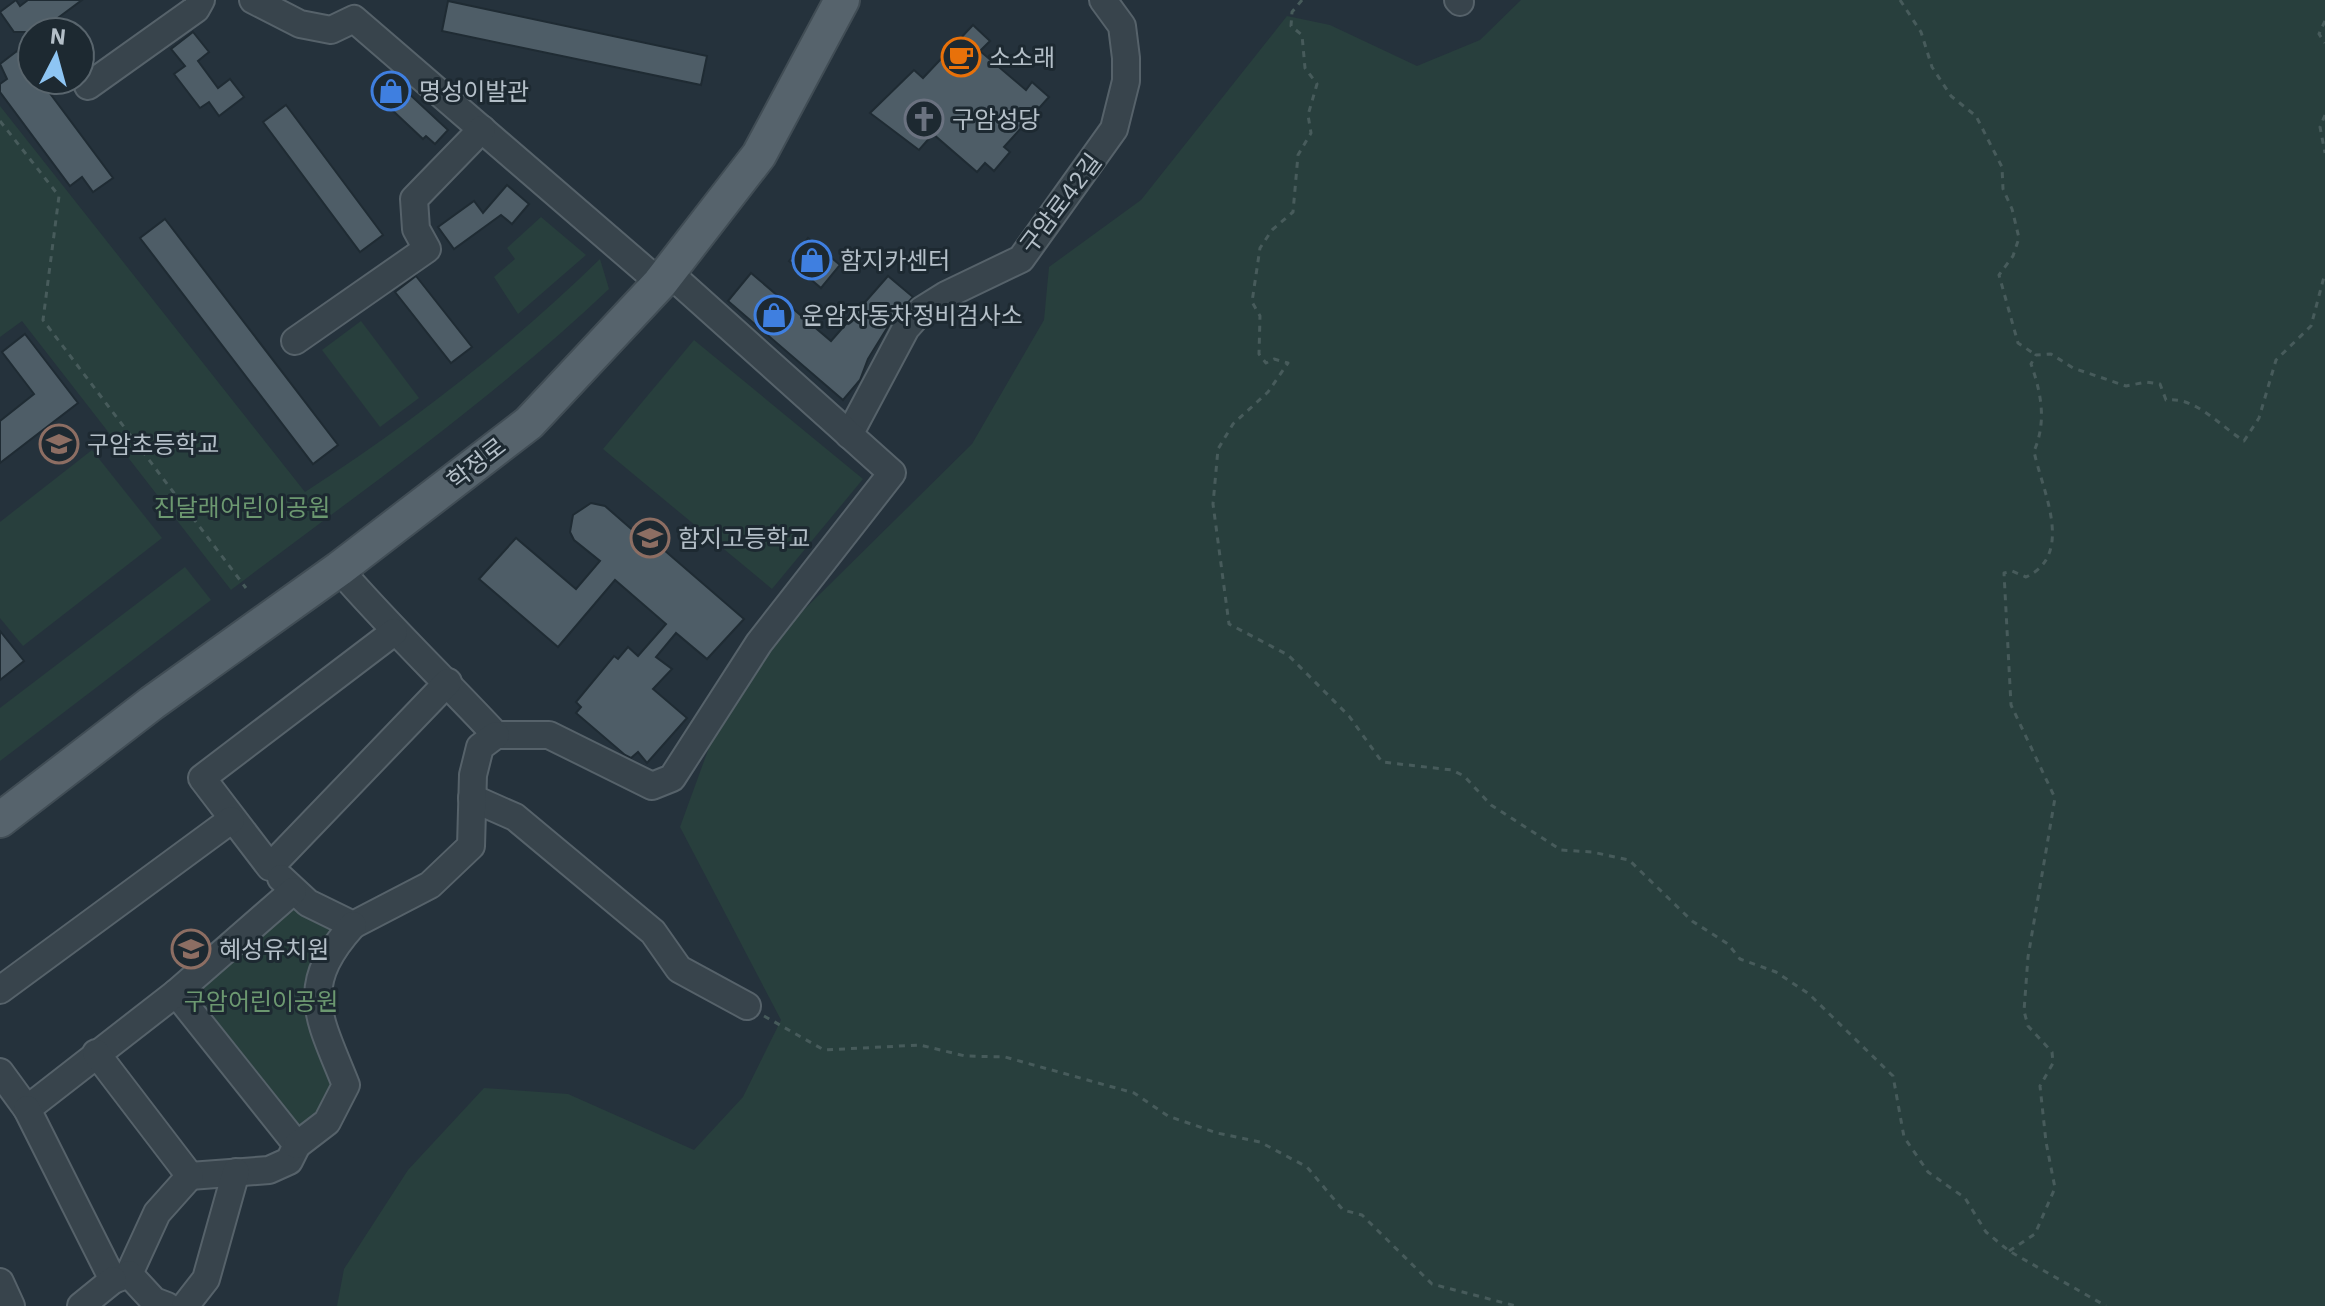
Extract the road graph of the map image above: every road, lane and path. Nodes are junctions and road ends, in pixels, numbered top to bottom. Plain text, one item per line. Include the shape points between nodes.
1 (201, 0) edge
2 (253, 0) edge
3 (842, 0) edge
4 (1103, 0) edge
5 (1302, 0) edge
6 (1900, 0) edge
7 (360, 10) edge
8 (2325, 21) edge
9 (2325, 43) edge
10 (96, 80) edge
11 (2325, 115) edge
12 (0, 121) edge
13 (482, 129) junction
14 (2325, 153) edge
15 (2325, 273) edge
16 (664, 278) junction
17 (295, 341) dead end
18 (2036, 355) junction
19 (849, 435) junction
20 (339, 569) junction
21 (246, 588) dead end
22 (394, 632) junction
23 (448, 682) junction
24 (496, 735) junction
25 (472, 798) junction
26 (0, 820) edge
27 (231, 820) junction
28 (270, 867) junction
29 (293, 891) junction
30 (353, 925) junction
31 (0, 990) edge
32 (176, 993) junction
33 (747, 1006) joint
34 (96, 1053) junction
35 (0, 1072) edge
36 (27, 1109) junction
37 (297, 1145) junction
38 (236, 1172) junction
39 (190, 1176) junction
40 (2009, 1251) junction
41 (121, 1277) junction
42 (0, 1282) edge
43 (11, 1306) edge
44 (81, 1306) edge
45 (167, 1306) edge
46 (185, 1306) edge
47 (1516, 1306) edge
48 (2106, 1306) edge

1 - 10 street via 196,9
2 - 7 street via 300,24 331,30
3 - 16 main road, 학정로 via 759,155
4 - 19 street, 구암로42길 via 1122,26 1126,58 1114,129 1021,259 946,295 906,328
5 - 40 path via 1292,12 1291,26 1302,35 1305,68 1317,84 1308,115 1311,133 1298,155 1293,212 1260,248 1252,302 1260,316 1259,354 1266,363 1288,363 1268,392 1233,424 1218,449 1213,504 1229,624 1288,655 1349,716 1382,762 1452,770 1491,805 1561,850 1629,860 1740,959 1776,972 1825,1006 1893,1076 1904,1137 1928,1172 1965,1198 1986,1232
6 - 18 path via 1921,32 1932,67 1951,96 1976,116 2002,167 2003,189 2019,238 1999,275 2018,343
7 - 13 street
8 - 9 path via 2319,34
11 - 14 path via 2320,127
12 - 21 path via 59,196 43,320
13 - 16 street
13 - 17 street via 414,199 416,229 427,249
15 - 18 path via 2311,326 2276,360 2259,418 2244,441 2198,407 2178,398 2166,400 2160,384 2126,386 2073,368 2051,354
16 - 19 street
16 - 20 main road, 학정로 via 529,423
18 - 40 path via 2031,364 2041,393 2040,437 2034,451 2053,537 2050,552 2033,574 2004,573 2011,705 2055,798 2024,1011 2028,1026 2052,1052 2053,1063 2040,1086 2055,1188 2035,1234
19 - 24 street via 892,473 759,643 672,778 652,786 549,735
20 - 22 street
20 - 26 main road, 학정로
22 - 23 street
22 - 27 street via 202,778
23 - 24 street
23 - 28 street
24 - 25 street via 480,747
25 - 30 street via 471,846 430,885
25 - 33 street via 515,817 653,932 679,969
27 - 28 street
27 - 31 street
28 - 29 street
29 - 30 street
29 - 32 street
30 - 37 street via 335,945 322,972 315,1006 346,1085 327,1122
32 - 34 street
32 - 37 street
33 - 47 path via 824,1050 920,1045 965,1056 1005,1057 1134,1093 1178,1120 1260,1142 1307,1167 1343,1210 1362,1215 1432,1284
34 - 36 street
34 - 39 street
35 - 36 street
36 - 41 street
37 - 38 street via 289,1161 269,1170
38 - 39 street
38 - 46 street via 206,1279
39 - 41 street via 157,1213
40 - 48 path
41 - 44 street
41 - 45 street
42 - 43 street

